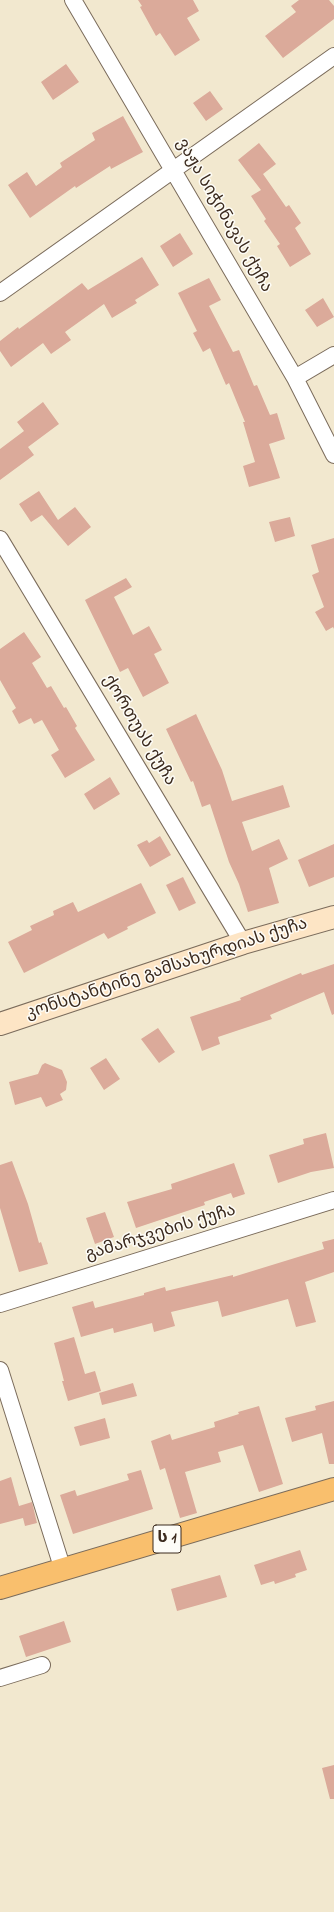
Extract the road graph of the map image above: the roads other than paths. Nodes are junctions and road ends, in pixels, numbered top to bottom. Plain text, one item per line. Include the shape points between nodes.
1 (73, 0) edge
2 (334, 56) edge
3 (174, 171) junction
4 (0, 293) edge
5 (334, 355) edge
6 (296, 378) junction
7 (334, 455) edge
8 (0, 539) edge
9 (334, 917) edge
10 (243, 943) junction
11 (0, 1024) edge
12 (334, 1200) edge
13 (0, 1304) edge
14 (0, 1370) edge
15 (334, 1489) edge
16 (63, 1570) junction
17 (0, 1588) edge
18 (42, 1665) dead end
19 (0, 1678) edge

1 - 3 street, ვაჟა სიჭინავას ქუჩა
2 - 3 street
3 - 4 street
3 - 6 street, ვაჟა სიჭინავას ქუჩა
5 - 6 street
6 - 7 street, ვაჟა სიჭინავას ქუჩა
8 - 10 street, ქორთუას ქუჩა
9 - 10 main road, კონსტანტინე გამსახურდიას ქუჩა
10 - 11 main road, კონსტანტინე გამსახურდიას ქუჩა
12 - 13 street, გამარჯვების ქუჩა
14 - 16 street
15 - 16 highway, ს 1
16 - 17 highway, ს 1
18 - 19 street

